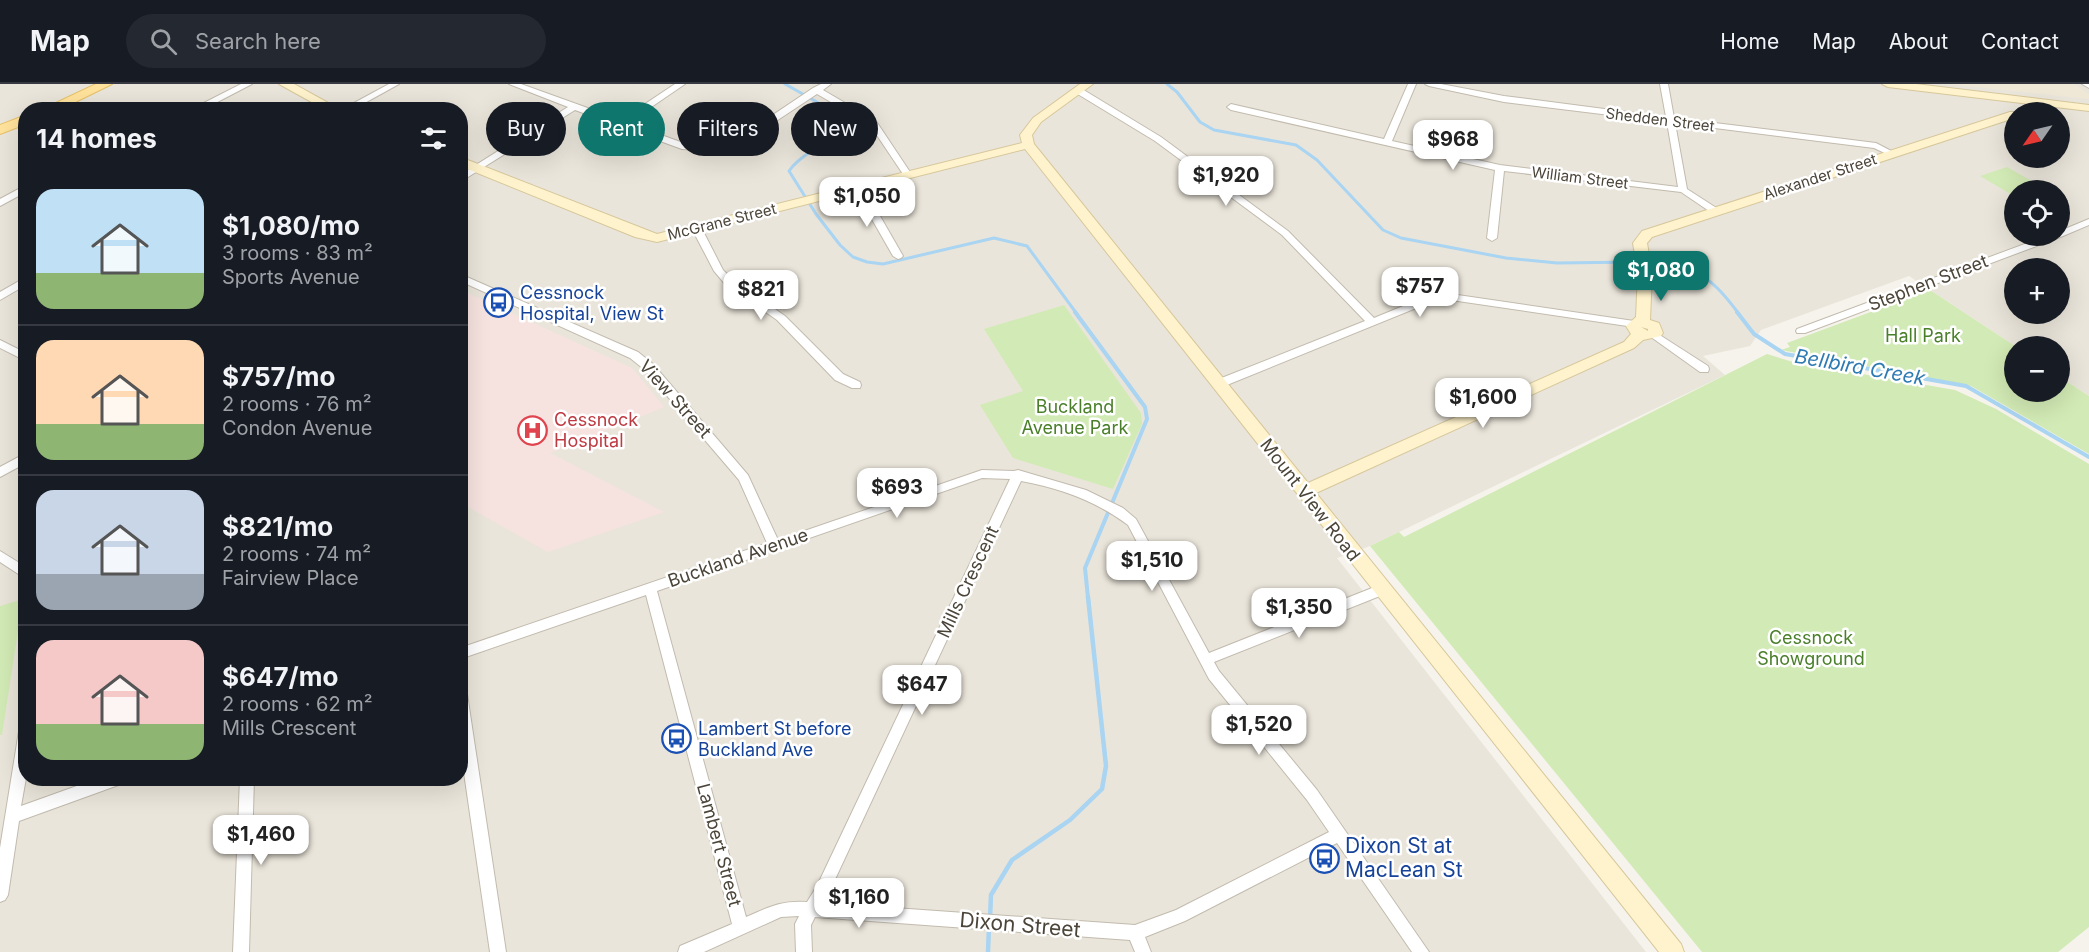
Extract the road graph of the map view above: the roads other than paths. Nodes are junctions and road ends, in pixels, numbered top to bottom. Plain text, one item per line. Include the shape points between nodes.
1 (106, 84) edge
2 (248, 84) edge
3 (285, 84) edge
4 (395, 84) edge
5 (681, 84) edge
6 (827, 84) edge
7 (1412, 84) edge
8 (1429, 84) edge
9 (1664, 84) edge
10 (1888, 84) edge
11 (520, 85) edge
12 (1083, 88) edge
13 (809, 94) junction
14 (2023, 100) joint
15 (65, 102) edge
16 (211, 102) edge
17 (320, 102) edge
18 (360, 102) edge
19 (654, 102) edge
20 (574, 107) junction
21 (1231, 107) dead end
22 (578, 108) edge
23 (2089, 108) edge
24 (2004, 117) edge
25 (1671, 121) junction
26 (18, 122) edge
27 (0, 130) edge
28 (665, 140) edge
29 (1387, 142) junction
30 (1028, 145) junction
31 (1891, 153) junction
32 (468, 164) edge
33 (478, 168) junction
34 (1500, 168) junction
35 (468, 174) edge
36 (908, 175) junction
37 (860, 188) junction
38 (1683, 190) junction
39 (18, 193) edge
40 (0, 203) edge
41 (1715, 211) junction
42 (2089, 222) edge
43 (697, 229) junction
44 (2070, 230) edge
45 (1492, 238) dead end
46 (2027, 246) edge
47 (898, 256) dead end
48 (468, 281) edge
49 (18, 285) edge
50 (0, 297) edge
51 (1372, 322) junction
52 (1643, 328) junction
53 (1801, 331) dead end
54 (0, 343) edge
55 (18, 353) edge
56 (1704, 369) dead end
57 (1218, 384) junction
58 (856, 385) dead end
59 (18, 462) edge
60 (0, 473) edge
61 (1018, 474) junction
62 (1304, 492) junction
63 (774, 545) junction
64 (0, 556) edge
65 (18, 568) edge
66 (650, 588) junction
67 (1381, 590) junction
68 (468, 651) edge
69 (1205, 660) junction
70 (468, 748) edge
71 (18, 783) edge
72 (97, 786) edge
73 (247, 786) edge
74 (13, 816) junction
75 (1340, 834) junction
76 (0, 895) edge
77 (812, 909) junction
78 (741, 928) junction
79 (1135, 933) junction
80 (241, 952) edge
81 (498, 952) edge
82 (686, 952) edge
83 (804, 952) edge
84 (1143, 952) edge
85 (1421, 952) edge
86 (1673, 952) edge

1 - 15 main road
2 - 16 street
3 - 17 street
4 - 18 street
5 - 19 street
6 - 13 street
7 - 29 street
8 - 25 street, Shedden Street via 1504,99
9 - 25 street
10 - 14 street
11 - 20 street
12 - 30 street via 1032,124 1026,135
12 - 51 street via 1285,233
13 - 28 street via 743,139 712,148 685,147
13 - 36 street via 873,123
14 - 23 street
20 - 22 street
20 - 33 street
21 - 29 street, William Street
24 - 31 street, Alexander Street
25 - 31 street, Shedden Street via 1876,146
25 - 38 street
26 - 27 main road
29 - 34 street, William Street
30 - 36 street, McGrane Street
30 - 57 street, Mount View Road
31 - 41 street, Alexander Street
32 - 33 street, McGrane Street
33 - 35 street
33 - 43 street, McGrane Street via 648,237
34 - 38 street, William Street
34 - 45 street
36 - 37 street, McGrane Street
37 - 43 street, McGrane Street
37 - 47 street
38 - 41 street
39 - 40 street
41 - 52 street, Alexander Street via 1647,234 1640,243 1645,273
42 - 44 street
43 - 58 street via 729,282 781,318 838,377
46 - 53 street, Stephen Street
48 - 63 street, View Street via 634,355 649,367 744,478
49 - 50 street
51 - 52 street via 1444,296
51 - 57 street
52 - 56 street
52 - 62 street via 1629,345
54 - 55 street
57 - 62 street, Mount View Road
59 - 60 street
61 - 63 street, Buckland Avenue via 982,474
61 - 69 street, Buckland Avenue via 1102,500 1132,522
61 - 77 street, Mills Crescent
62 - 67 street, Mount View Road
63 - 66 street, Buckland Avenue
64 - 65 street
66 - 68 street, Buckland Avenue
66 - 78 street, Lambert Street
67 - 69 street
67 - 86 street, Mount View Road
69 - 75 street
70 - 81 street
71 - 74 street
72 - 74 street
73 - 80 street
74 - 76 street
75 - 79 street, Dixon Street via 1180,916
75 - 85 street
77 - 78 street, Dixon Street via 780,910
77 - 79 street, Dixon Street
77 - 83 street, Mills Crescent via 803,924
78 - 82 street, Dixon Street
79 - 84 street

